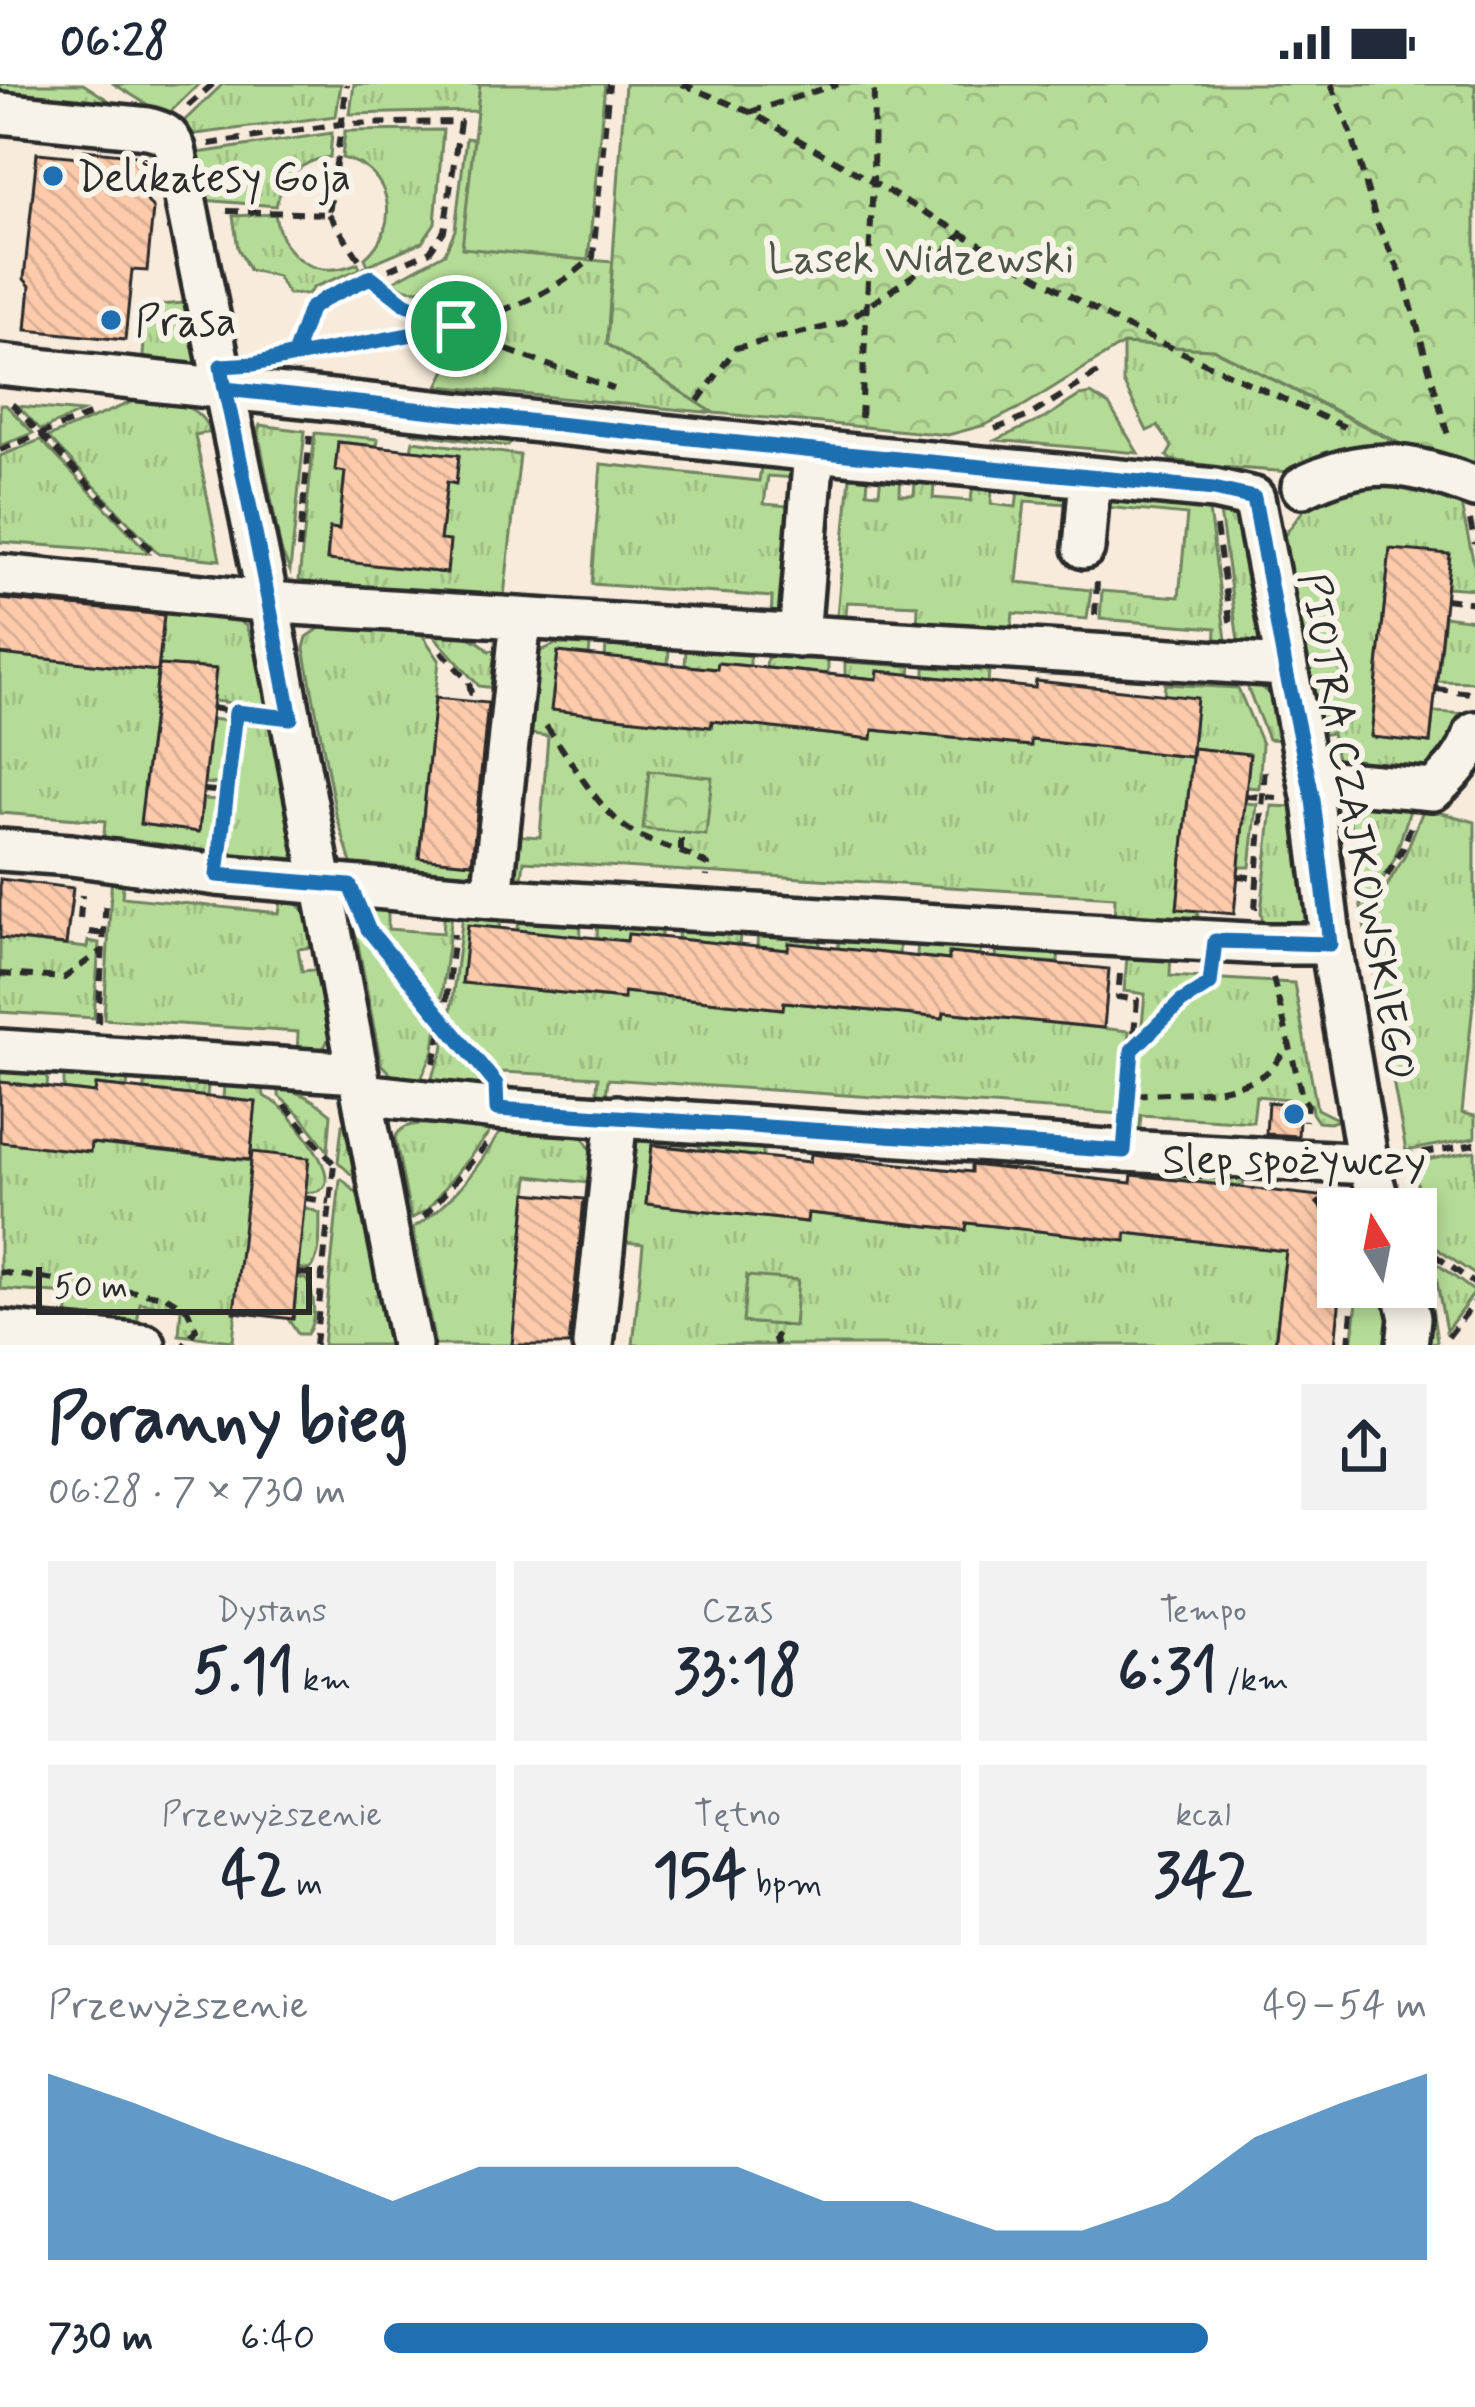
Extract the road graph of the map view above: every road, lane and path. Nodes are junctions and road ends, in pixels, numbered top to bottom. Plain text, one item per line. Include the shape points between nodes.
1 (347, 84) edge
2 (609, 84) edge
3 (682, 84) edge
4 (838, 84) edge
5 (874, 84) edge
6 (1331, 84) edge
7 (750, 112) junction
8 (1, 120) edge
9 (340, 124) junction
10 (175, 149) junction
11 (873, 182) junction
12 (188, 208) junction
13 (329, 214) junction
14 (963, 233) junction
15 (371, 277) junction
16 (865, 311) junction
17 (456, 326) junction
18 (7, 366) edge
19 (1104, 369) dead end
20 (225, 389) junction
21 (626, 393) dead end
22 (314, 397) junction
23 (688, 414) dead end
24 (855, 433) dead end
25 (985, 433) dead end
26 (1359, 433) dead end
27 (814, 451) junction
28 (1090, 477) junction
29 (1468, 484) edge
30 (1302, 487) dead end
31 (1214, 489) junction
32 (1084, 548) joint
33 (0, 575) edge
34 (151, 589) junction
35 (1445, 599) dead end
36 (281, 602) junction
37 (1475, 603) edge
38 (521, 619) junction
39 (799, 637) junction
40 (433, 641) dead end
41 (1091, 655) junction
42 (1238, 664) junction
43 (1285, 666) junction
44 (1436, 689) dead end
45 (1475, 694) edge
46 (513, 700) junction
47 (212, 708) dead end
48 (236, 712) junction
49 (291, 718) junction
50 (1475, 732) edge
51 (1309, 779) junction
52 (203, 790) dead end
53 (1433, 790) junction
54 (227, 792) junction
55 (1475, 803) edge
56 (681, 833) dead end
57 (0, 850) edge
58 (681, 851) junction
59 (217, 875) junction
60 (1238, 876) dead end
61 (1257, 878) dead end
62 (336, 885) junction
63 (106, 895) dead end
64 (475, 896) junction
65 (705, 911) junction
66 (89, 932) dead end
67 (104, 934) junction
68 (1120, 936) junction
69 (1215, 941) junction
70 (1268, 944) junction
71 (1330, 944) junction
72 (102, 950) junction
73 (0, 974) edge
74 (444, 1018) junction
75 (1290, 1043) junction
76 (0, 1050) edge
77 (1132, 1050) junction
78 (96, 1056) junction
79 (431, 1072) dead end
80 (360, 1083) junction
81 (1135, 1094) dead end
82 (277, 1098) dead end
83 (497, 1109) junction
84 (617, 1116) junction
85 (1475, 1144) edge
86 (335, 1149) dead end
87 (1124, 1151) junction
88 (1300, 1161) junction
89 (334, 1165) junction
90 (1368, 1165) junction
91 (1375, 1188) edge
92 (305, 1198) dead end
93 (330, 1202) junction
94 (400, 1215) junction
95 (1437, 1257) edge
96 (0, 1272) edge
97 (298, 1274) dead end
98 (322, 1275) junction
99 (1475, 1284) edge
100 (1475, 1301) edge
101 (1352, 1308) edge
102 (1408, 1308) edge
103 (781, 1325) dead end
104 (0, 1331) edge
105 (146, 1345) edge
106 (184, 1345) edge
107 (315, 1345) edge
108 (411, 1345) edge
109 (593, 1345) edge
110 (777, 1345) edge
111 (1349, 1345) edge
112 (1407, 1345) edge
113 (1442, 1345) edge

1 - 9 path
2 - 17 path via 593,257 551,290
3 - 7 path
4 - 7 path
5 - 11 path
6 - 29 path
7 - 11 path
8 - 10 street via 148,128 165,132
9 - 10 path
9 - 13 path
9 - 15 path via 460,122 444,231 430,251
10 - 12 street
11 - 14 path
11 - 16 path
12 - 13 path
12 - 20 street
13 - 15 path
14 - 16 path
14 - 26 path via 1118,323
15 - 17 path via 404,303
15 - 17 path via 310,309 294,355
16 - 23 path via 736,348
16 - 24 path
17 - 21 path
18 - 20 street
18 - 34 path via 11,405 154,553
19 - 25 path
20 - 22 street
20 - 36 street
22 - 27 street
22 - 36 path
27 - 28 street
27 - 39 street
28 - 31 street
28 - 32 street
29 - 30 street via 1362,464
31 - 42 path
31 - 43 street, PIOTRA CZAJKOWSKIEGO via 1254,498
32 - 41 path via 1097,566
33 - 34 street
34 - 36 street
35 - 37 path
36 - 38 street
36 - 49 street
38 - 39 street
38 - 46 street
39 - 41 street
40 - 46 path via 471,693
41 - 42 street
42 - 43 street
43 - 51 street, PIOTRA CZAJKOWSKIEGO
44 - 45 path
46 - 58 path via 549,729 601,804 632,832
46 - 64 street
47 - 48 path
48 - 49 path
48 - 54 path
49 - 62 street
50 - 53 street via 1466,756
51 - 53 street
51 - 71 street, PIOTRA CZAJKOWSKIEGO
52 - 54 path
53 - 55 street
53 - 71 path via 1360,922
54 - 59 path
56 - 58 path
57 - 59 street
58 - 65 path via 708,865
59 - 62 street
60 - 61 path
62 - 64 street
62 - 74 path
62 - 80 street
63 - 67 path
64 - 65 street
64 - 74 path
65 - 68 street
66 - 67 path
67 - 72 path
68 - 69 street
68 - 77 path via 1118,997 1137,1000
69 - 70 street
69 - 77 path via 1210,984
70 - 71 street
70 - 75 path
71 - 90 street, PIOTRA CZAJKOWSKIEGO
72 - 73 path via 64,978
72 - 78 path
74 - 79 path
74 - 83 path via 496,1084
75 - 81 path via 1266,1074 1240,1084
75 - 88 path via 1307,1104
76 - 78 street
77 - 87 path
78 - 80 street
80 - 83 street
80 - 94 street
82 - 89 path
83 - 84 street
83 - 94 path via 492,1137 431,1211
84 - 87 street
84 - 109 street
85 - 90 path
86 - 89 path
87 - 88 street
88 - 90 street
89 - 93 path
89 - 94 path
90 - 91 street, PIOTRA CZAJKOWSKIEGO
92 - 93 path
93 - 98 path
94 - 108 street
95 - 99 path
96 - 106 path via 165,1295 187,1309 196,1329
97 - 98 path
98 - 107 path
100 - 113 path
101 - 111 path
102 - 112 street
103 - 110 path
104 - 105 street

